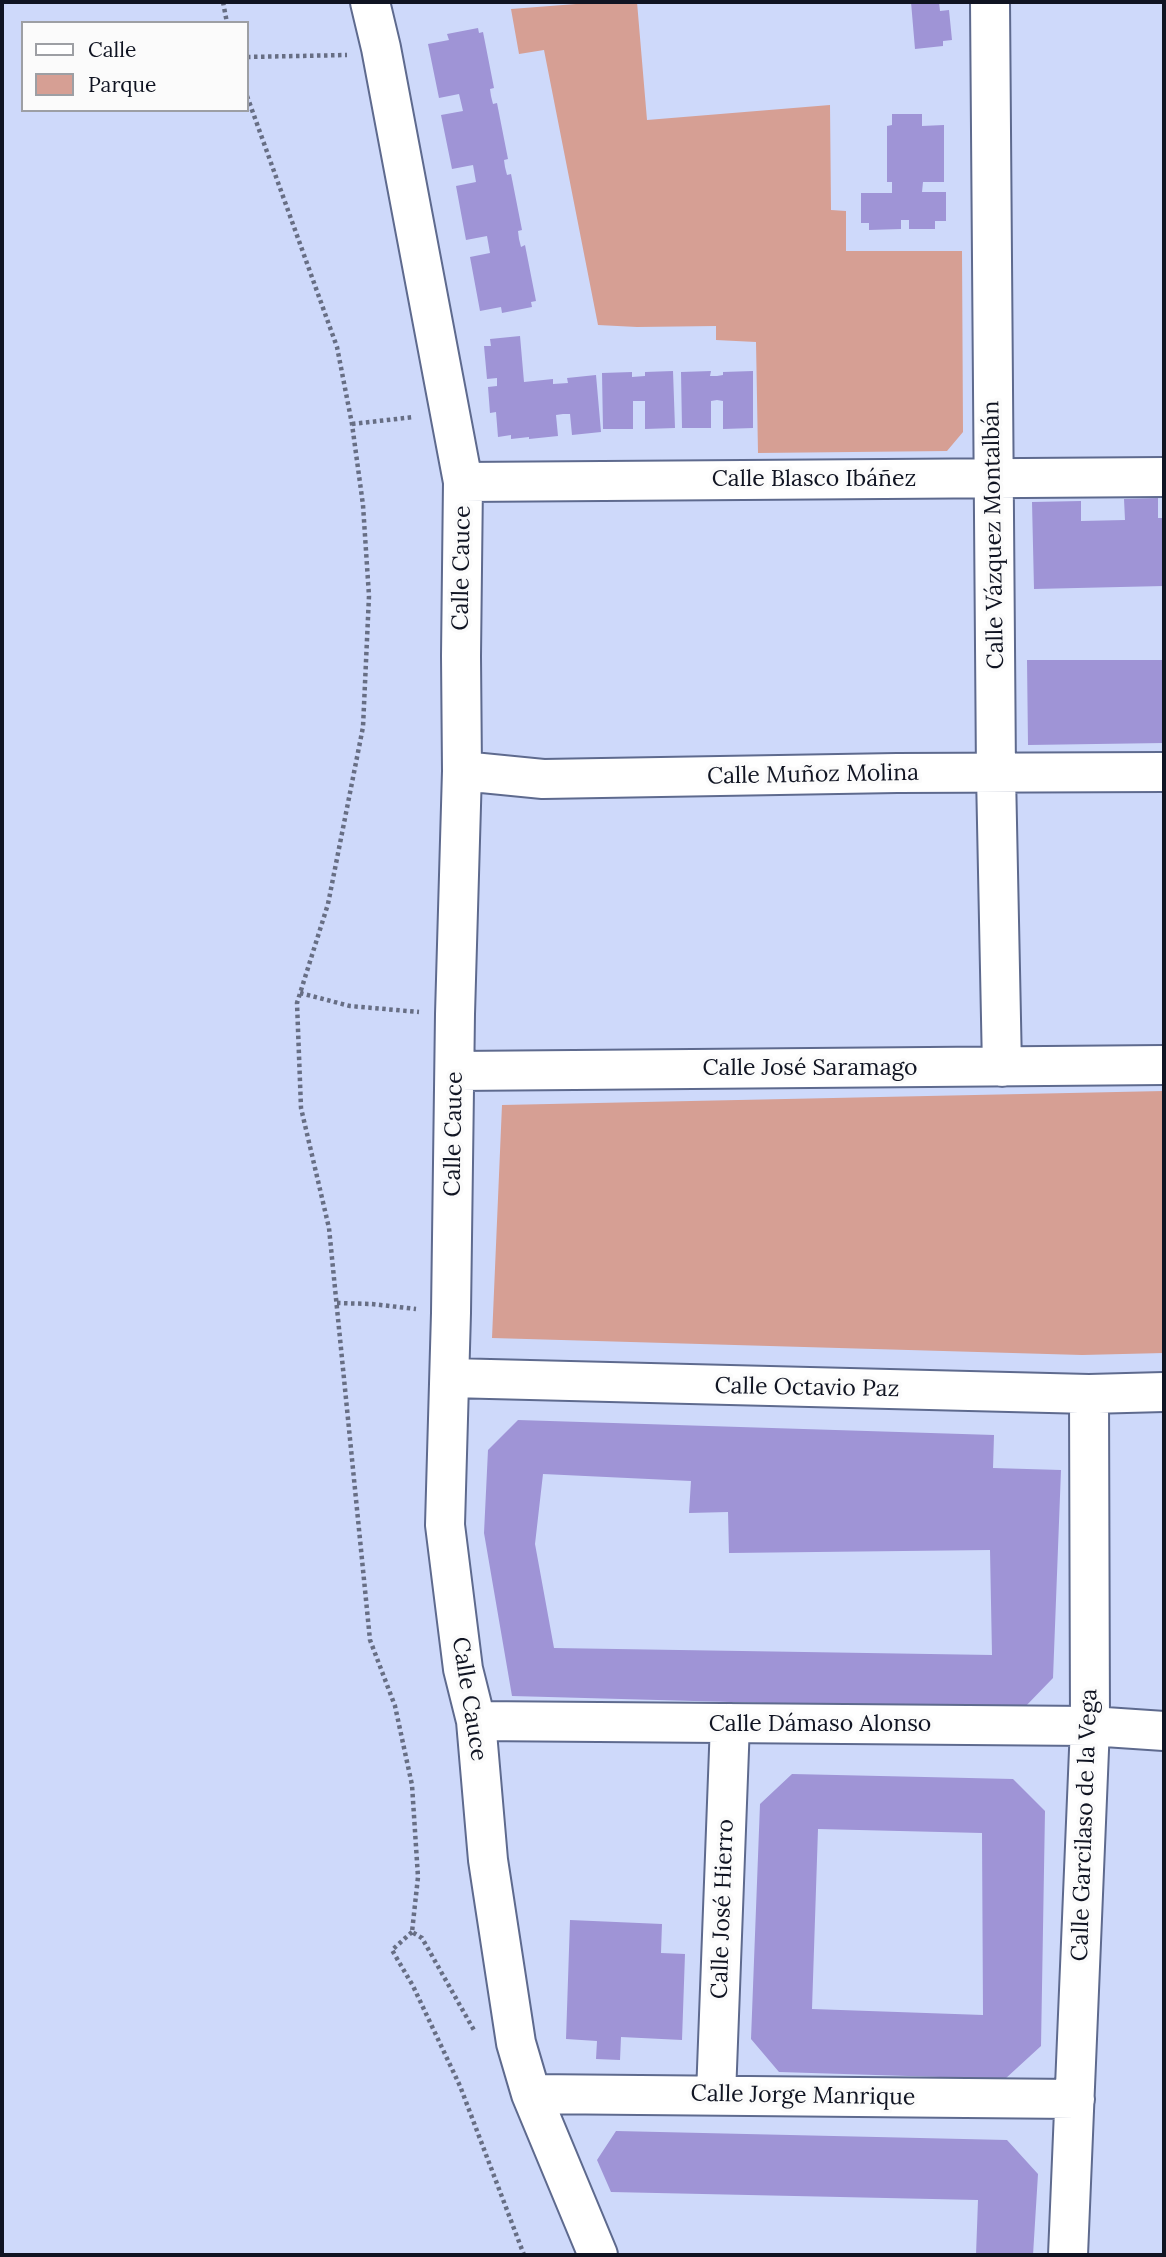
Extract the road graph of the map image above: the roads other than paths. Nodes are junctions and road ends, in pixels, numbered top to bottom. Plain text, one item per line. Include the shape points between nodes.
1 (370, 2) edge
2 (990, 2) edge
3 (993, 477) junction
4 (1164, 477) edge
5 (463, 482) junction
6 (462, 771) junction
7 (1164, 772) edge
8 (996, 774) junction
9 (1164, 1065) edge
10 (1002, 1067) junction
11 (456, 1071) junction
12 (450, 1378) junction
13 (1164, 1392) edge
14 (1089, 1394) junction
15 (477, 1721) junction
16 (730, 1723) junction
17 (1090, 1726) junction
18 (1164, 1731) edge
19 (531, 2094) junction
20 (716, 2095) junction
21 (1075, 2099) junction
22 (598, 2255) edge
23 (1068, 2255) edge

1 - 5 street, Calle Cauce
2 - 3 street, Calle Vázquez Montalbán
3 - 4 street, Calle Blasco Ibáñez
3 - 5 street, Calle Blasco Ibáñez
3 - 8 street, Calle Vázquez Montalbán
5 - 6 street, Calle Cauce
6 - 8 street, Calle Muñoz Molina via 543,779
6 - 11 street, Calle Cauce
7 - 8 street, Calle Muñoz Molina
8 - 10 street, Calle Vázquez Montalbán
9 - 10 street, Calle José Saramago
10 - 11 street, Calle José Saramago
11 - 12 street, Calle Cauce
12 - 14 street, Calle Octavio Paz
12 - 15 street, Calle Cauce via 445,1525 463,1669
13 - 14 street, Calle Octavio Paz
14 - 17 street, Calle Garcilaso de la Vega
15 - 16 street, Calle Dámaso Alonso
15 - 19 street, Calle Cauce via 488,1860 516,2043
16 - 17 street, Calle Dámaso Alonso
16 - 20 street, Calle José Hierro
17 - 18 street, Calle Dámaso Alonso
17 - 21 street, Calle Garcilaso de la Vega
19 - 20 street, Calle Jorge Manrique
19 - 22 street, Calle Cauce
20 - 21 street, Calle Jorge Manrique
21 - 23 street, Calle Garcilaso de la Vega

